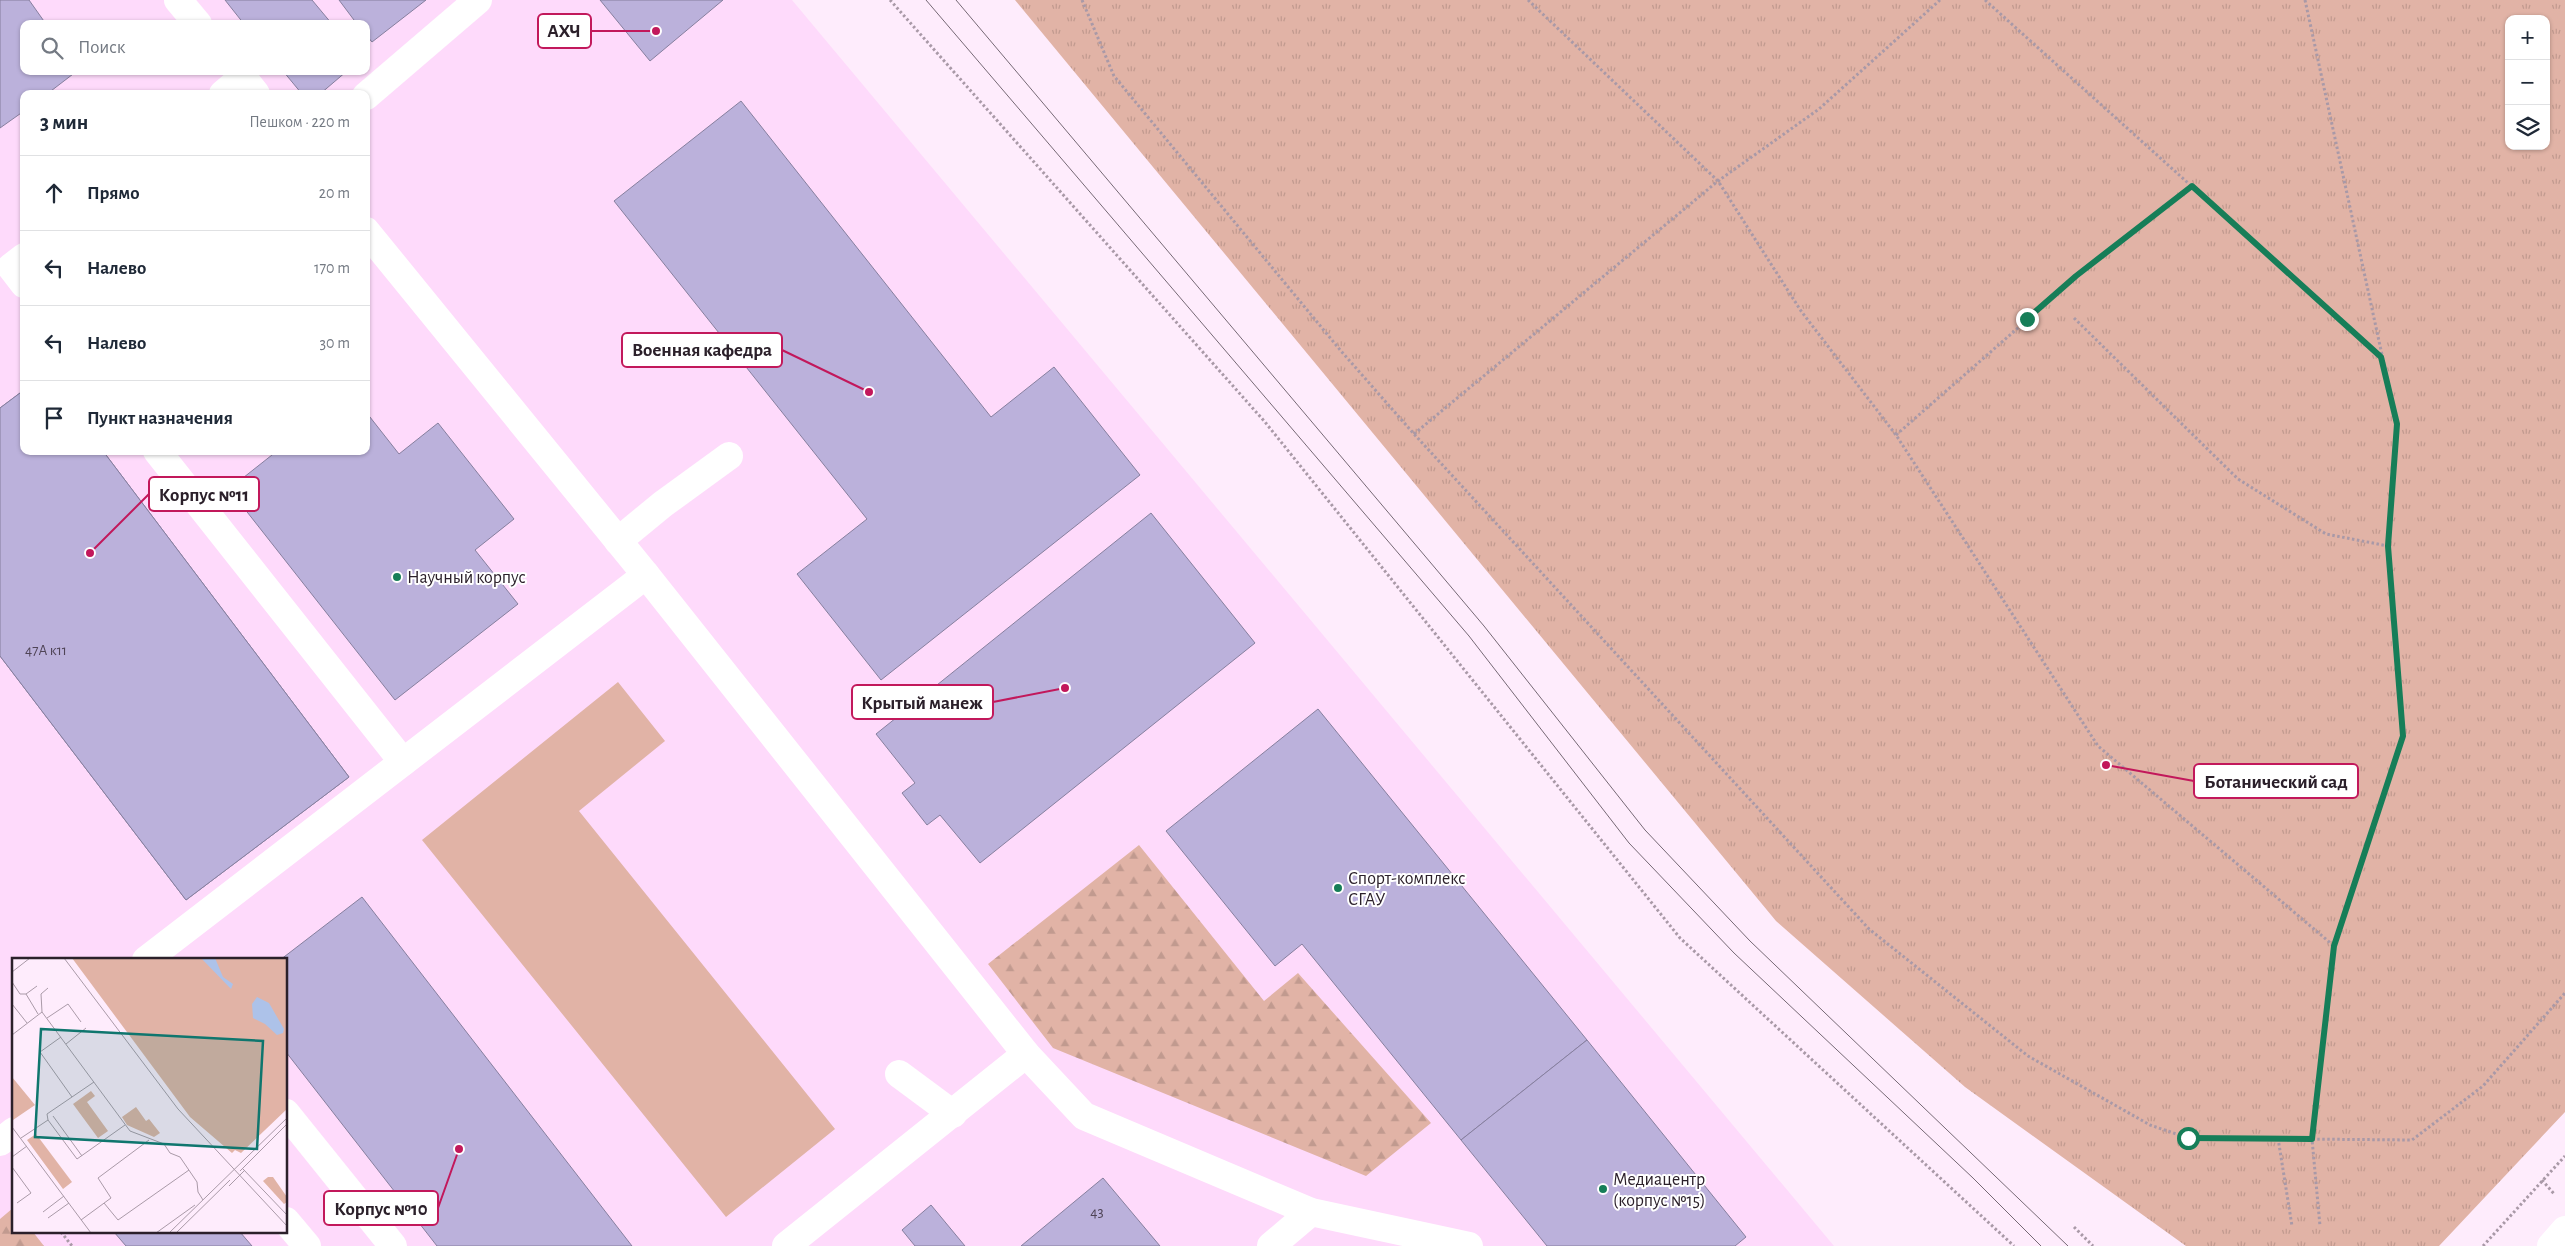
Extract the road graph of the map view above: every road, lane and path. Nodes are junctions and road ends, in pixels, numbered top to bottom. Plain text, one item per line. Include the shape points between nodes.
1 (178, 0) edge
2 (478, 0) edge
3 (890, 0) edge
4 (1082, 0) edge
5 (1528, 0) edge
6 (1940, 0) edge
7 (1985, 0) edge
8 (2305, 0) edge
9 (195, 20) edge
10 (370, 93) edge
11 (1718, 182) junction
12 (2192, 186) junction
13 (370, 236) edge
14 (20, 260) edge
15 (20, 279) edge
16 (2074, 318) dead end
17 (2381, 357) junction
18 (1414, 434) junction
19 (1896, 435) junction
20 (160, 455) edge
21 (729, 456) dead end
22 (618, 541) junction
23 (2388, 546) junction
24 (646, 575) junction
25 (404, 762) junction
26 (2334, 946) junction
27 (149, 958) edge
28 (2565, 993) edge
29 (1026, 1054) junction
30 (899, 1074) dead end
31 (953, 1114) junction
32 (288, 1115) edge
33 (12, 1133) edge
34 (2278, 1138) junction
35 (2312, 1139) junction
36 (0, 1142) edge
37 (2565, 1156) edge
38 (2542, 1180) junction
39 (2558, 1199) dead end
40 (1311, 1212) junction
41 (288, 1223) edge
42 (2292, 1226) dead end
43 (2320, 1226) dead end
44 (2074, 1227) dead end
45 (2565, 1230) edge
46 (63, 1234) edge
47 (72, 1246) edge
48 (307, 1246) edge
49 (393, 1246) edge
50 (786, 1246) edge
51 (1271, 1246) edge
52 (1469, 1246) edge
53 (2014, 1246) edge
54 (2093, 1246) edge
55 (2483, 1246) edge
56 (2551, 1246) edge

1 - 9 main road
2 - 10 main road
3 - 53 path via 1265,422 1680,938
4 - 18 path via 1114,76 1341,351
5 - 11 path
6 - 11 path via 1819,109
7 - 12 path
8 - 17 path
11 - 18 path
11 - 19 path via 1801,311
12 - 17 path
12 - 19 path via 2076,276
13 - 22 main road
14 - 15 main road via 11,267
16 - 23 path via 2238,479 2326,534
17 - 23 path via 2397,424
18 - 34 path via 1869,929 2028,1056 2150,1124 2188,1138
19 - 26 path via 2098,746
20 - 25 main road
21 - 22 main road
22 - 24 main road
23 - 26 path via 2403,736
24 - 25 main road
24 - 29 main road
25 - 27 main road
26 - 35 path
28 - 35 path via 2483,1086 2412,1140
29 - 31 main road
29 - 40 main road via 1084,1116
30 - 31 main road
31 - 50 main road
32 - 49 main road
33 - 36 main road
34 - 35 path
34 - 42 path
35 - 43 path
37 - 38 path
38 - 39 path
38 - 55 path
40 - 51 main road
40 - 52 main road
41 - 48 main road
44 - 54 path
45 - 56 main road
46 - 47 path

